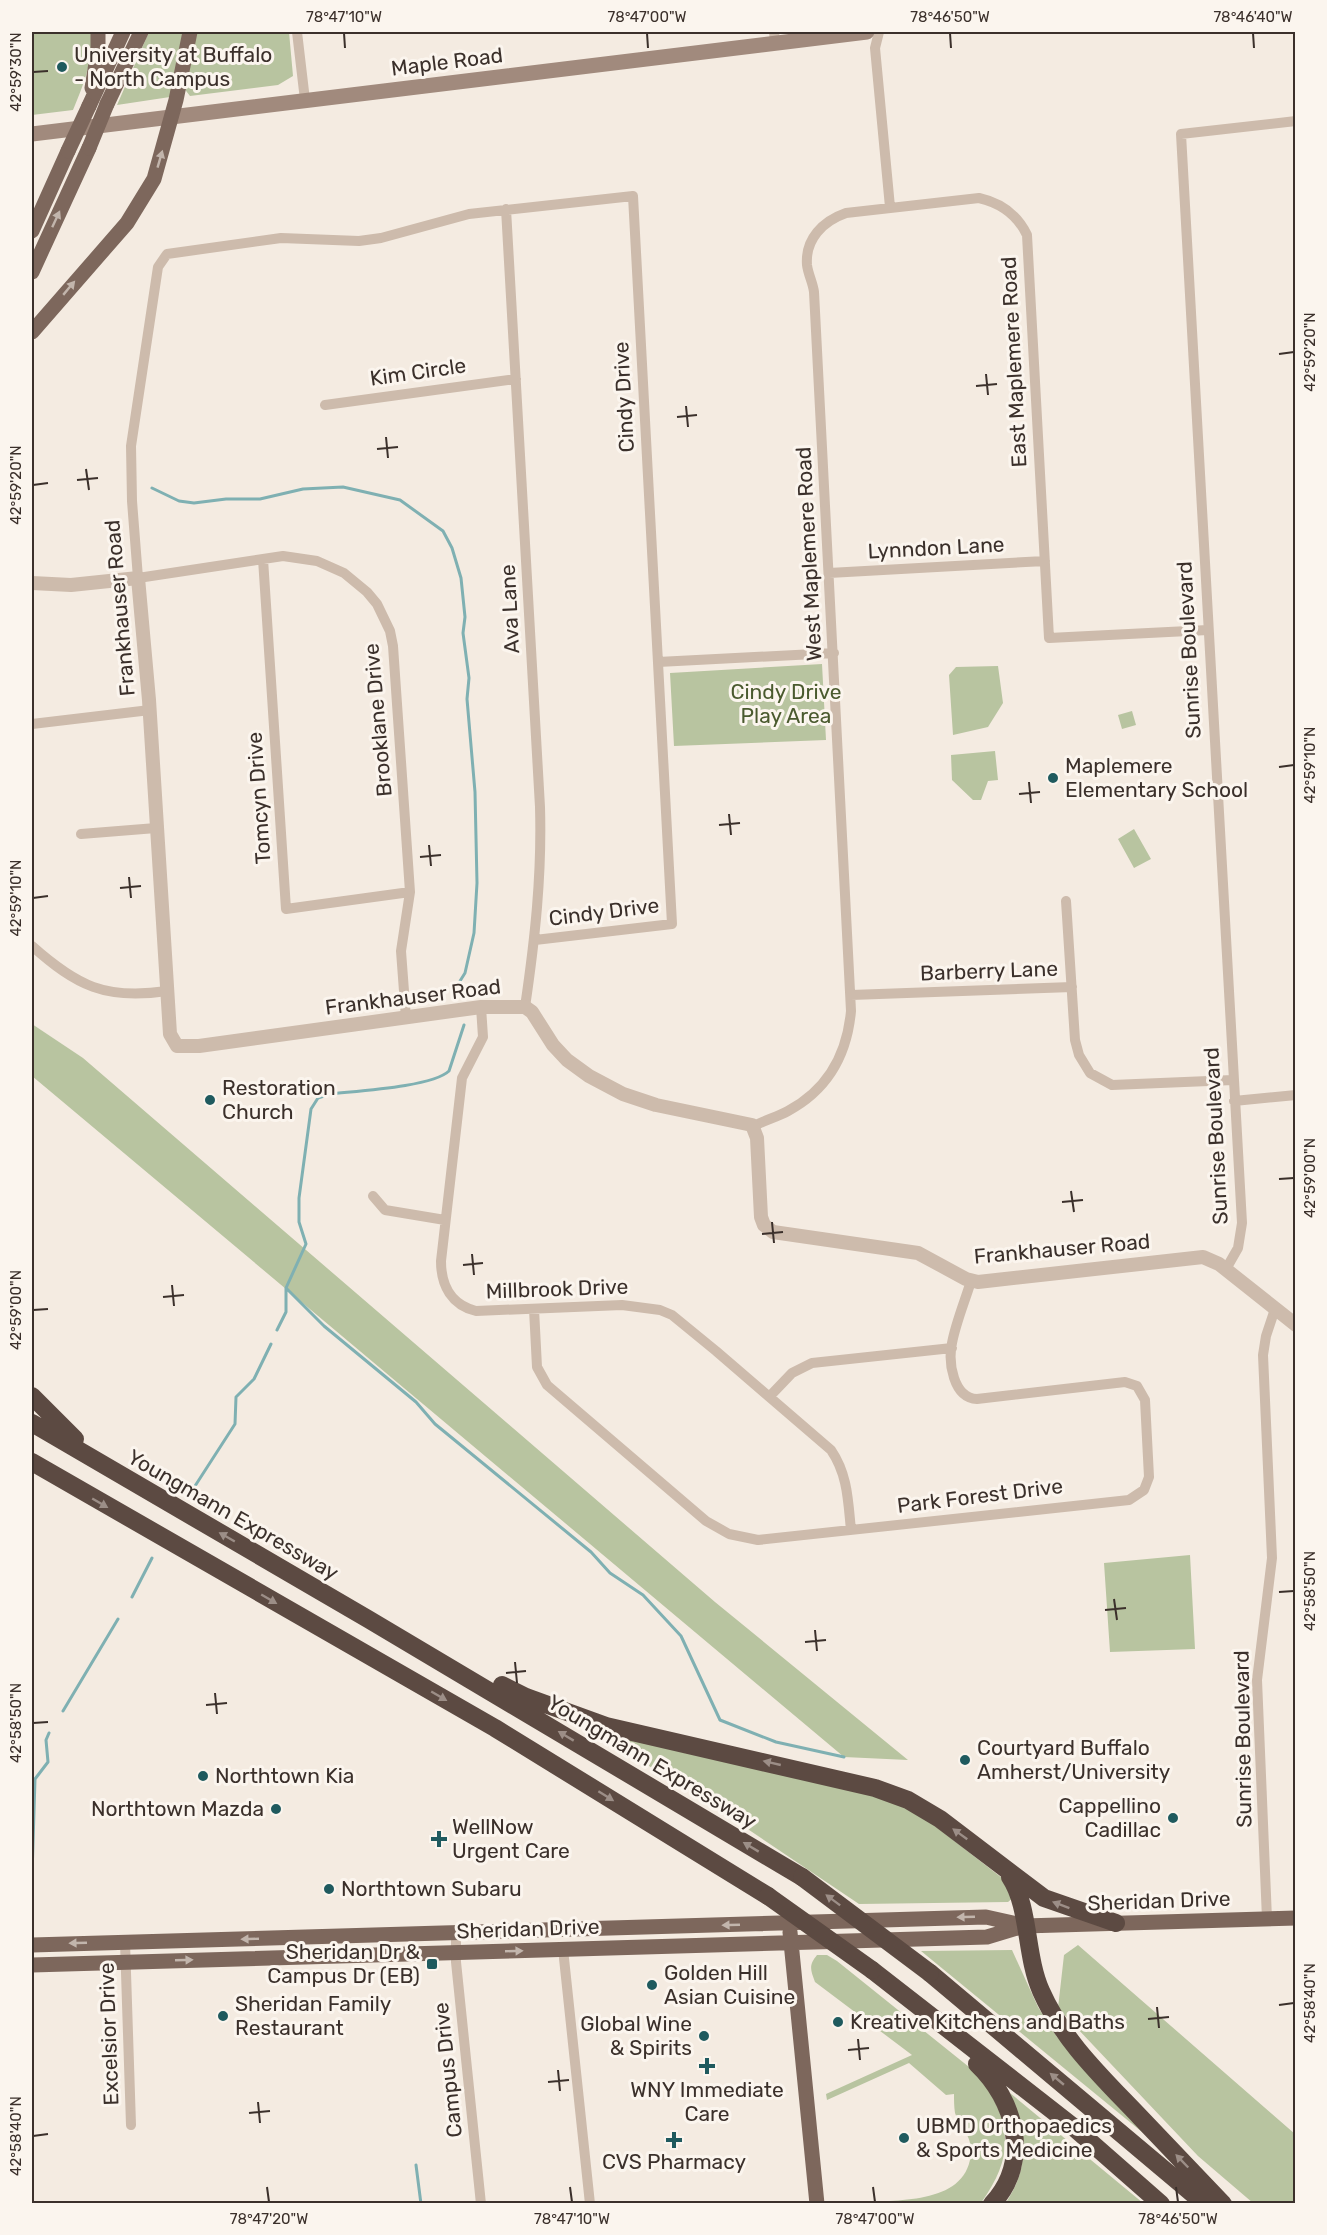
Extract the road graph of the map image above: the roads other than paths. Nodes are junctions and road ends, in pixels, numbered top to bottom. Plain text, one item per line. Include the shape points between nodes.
1 (98, 32) edge
2 (123, 32) edge
3 (141, 32) edge
4 (190, 32) edge
5 (297, 32) edge
6 (867, 32) edge
7 (879, 32) edge
8 (774, 36) edge
9 (305, 100) junction
10 (89, 106) junction
11 (171, 117) junction
12 (1296, 121) edge
13 (32, 134) edge
14 (890, 207) junction
15 (506, 209) junction
16 (32, 231) edge
17 (173, 252) joint
18 (32, 272) edge
19 (32, 332) edge
20 (516, 379) junction
21 (325, 405) dead end
22 (263, 559) junction
23 (1044, 561) junction
24 (829, 573) junction
25 (138, 578) junction
26 (32, 584) edge
27 (1208, 630) junction
28 (834, 653) junction
29 (658, 662) junction
30 (150, 710) junction
31 (32, 724) edge
32 (156, 828) junction
33 (81, 834) dead end
34 (410, 892) junction
35 (1066, 901) dead end
36 (535, 940) junction
37 (32, 946) edge
38 (1072, 987) junction
39 (167, 991) junction
40 (851, 995) junction
41 (525, 1006) junction
42 (481, 1007) junction
43 (406, 1018) junction
44 (1233, 1080) junction
45 (1296, 1095) edge
46 (1234, 1101) junction
47 (754, 1126) junction
48 (373, 1196) dead end
49 (445, 1220) junction
50 (1226, 1269) junction
51 (971, 1281) junction
52 (534, 1309) junction
53 (1275, 1309) junction
54 (1296, 1325) edge
55 (952, 1348) junction
56 (32, 1396) edge
57 (770, 1396) junction
58 (32, 1423) edge
59 (32, 1462) edge
60 (116, 1473) junction
61 (32, 1474) edge
62 (78, 1491) junction
63 (851, 1530) junction
64 (368, 1619) junction
65 (1006, 1870) junction
66 (1296, 1918) edge
67 (1267, 1919) junction
68 (789, 1923) junction
69 (1116, 1923) junction
70 (1024, 1926) junction
71 (456, 1933) junction
72 (125, 1942) junction
73 (792, 1942) junction
74 (32, 1945) edge
75 (563, 1949) junction
76 (456, 1952) junction
77 (126, 1962) junction
78 (32, 1965) edge
79 (900, 1990) junction
80 (131, 2125) dead end
81 (481, 2204) edge
82 (590, 2204) edge
83 (818, 2204) edge
84 (992, 2204) edge
85 (1161, 2204) edge
86 (1205, 2204) edge
87 (1222, 2204) edge

1 - 10 main road
2 - 10 main road
18 -> 3 main road, bridge
4 - 11 main road
5 - 9 street
6 - 8 main road, Maple Road
7 - 14 street via 875,48
8 - 9 main road, Maple Road
9 - 11 main road, Maple Road
10 - 16 main road, bridge
11 - 13 main road, Maple Road
19 -> 11 main road via 143,200 154,179
12 - 27 street, Sunrise Boulevard via 1181,134
14 - 23 street, East Maplemere Road via 979,198 1008,210 1027,235
14 - 24 street, West Maplemere Road via 846,213 827,221 814,235 807,256 814,292
15 - 17 street, Cindy Drive via 358,241 281,238
15 - 20 street, Ava Lane
15 - 29 street, Cindy Drive via 633,196
17 - 25 street, Frankhauser Road via 162,258 158,267 134,419 131,485
20 - 21 street, Kim Circle
20 - 36 street, Ava Lane via 540,807 542,875
22 - 25 street, Brooklane Drive
22 - 34 street, Brooklane Drive via 302,557 331,566 362,587 384,617 393,646
22 - 34 street, Tomcyn Drive via 286,909
23 - 24 street, Lynndon Lane
23 - 27 street, East Maplemere Road via 1049,638
24 - 28 street, West Maplemere Road
25 - 26 street via 71,585
25 - 30 street, Frankhauser Road
27 - 44 street, Sunrise Boulevard
28 - 29 street
28 - 40 street, West Maplemere Road
29 - 36 street, Cindy Drive via 672,924
30 - 31 street
30 - 32 street, Frankhauser Road
32 - 33 street
32 - 39 street, Frankhauser Road
34 - 43 street, Brooklane Drive via 401,951
35 - 38 street
36 - 41 street, Ava Lane
37 - 39 street via 63,973 96,988 131,994
38 - 40 street, Barberry Lane
38 - 44 street, Barberry Lane via 1076,1045 1083,1063 1098,1079 1112,1085
39 - 43 street, Frankhauser Road via 170,1037 183,1047
40 - 47 street, West Maplemere Road via 850,1028 832,1073 800,1104
41 - 42 street, Frankhauser Road
41 - 47 street, Frankhauser Road via 561,1055 606,1085 656,1105
42 - 43 street, Frankhauser Road
42 - 49 street, Millbrook Drive via 483,1037 462,1078
44 - 46 street, Sunrise Boulevard
45 - 46 street
46 - 50 street, Sunrise Boulevard via 1242,1223 1238,1248
47 - 51 street, Frankhauser Road via 761,1217 770,1230 780,1235 918,1253
48 - 49 street via 385,1210
49 - 52 street, Millbrook Drive via 441,1272 451,1297 476,1311
50 - 51 street, Frankhauser Road via 1197,1257
50 - 53 street, Frankhauser Road
51 - 55 street, Park Forest Drive
52 - 57 street, Millbrook Drive via 635,1305 660,1310
52 - 63 street, Park Forest Drive via 537,1367 547,1385 706,1521 729,1534 758,1540
53 - 54 street, Frankhauser Road
53 - 67 street, Sunrise Boulevard via 1263,1355 1272,1558 1257,1680
55 - 57 street via 812,1363 792,1373
55 - 63 street, Park Forest Drive via 956,1386 971,1399 1125,1382 1137,1386 1145,1400 1147,1485 1129,1500
56 - 60 highway via 63,1430
57 - 63 street, Millbrook Drive via 823,1442 838,1462 847,1485
58 - 60 highway, Youngmann Expressway
59 - 62 highway
64 -> 60 highway, Youngmann Expressway
61 - 62 highway
62 -> 79 highway, bridge via 495,1728 768,1896
65 -> 64 highway via 940,1819 908,1800 875,1788 660,1740 575,1716 526,1697
86 -> 64 highway, Youngmann Expressway, bridge via 930,1973 802,1877
69 -> 65 highway via 1054,1903
65 - 70 highway via 1019,1891
66 - 67 main road, Sheridan Drive
67 - 69 main road, Sheridan Drive
70 -> 68 main road, Sheridan Drive via 986,1917
68 -> 71 main road, Sheridan Drive
68 - 73 main road
69 - 70 main road, Sheridan Drive
70 - 73 main road, Sheridan Drive via 987,1937
87 -> 70 highway via 1073,2044 1041,1990
71 -> 72 main road, Sheridan Drive
71 - 76 street, Campus Drive
72 -> 74 main road, Sheridan Drive
72 - 77 street, Excelsior Drive
73 - 75 main road, Sheridan Drive
73 - 83 main road
76 -> 75 main road, Sheridan Drive
75 - 82 street
77 -> 76 main road, Sheridan Drive
76 - 81 street, Campus Drive
77 - 78 main road, Sheridan Drive
77 - 80 street, Excelsior Drive
79 - 84 highway via 993,2080 1005,2100 1014,2126 1013,2160 1008,2179
79 - 85 highway via 1071,2126

